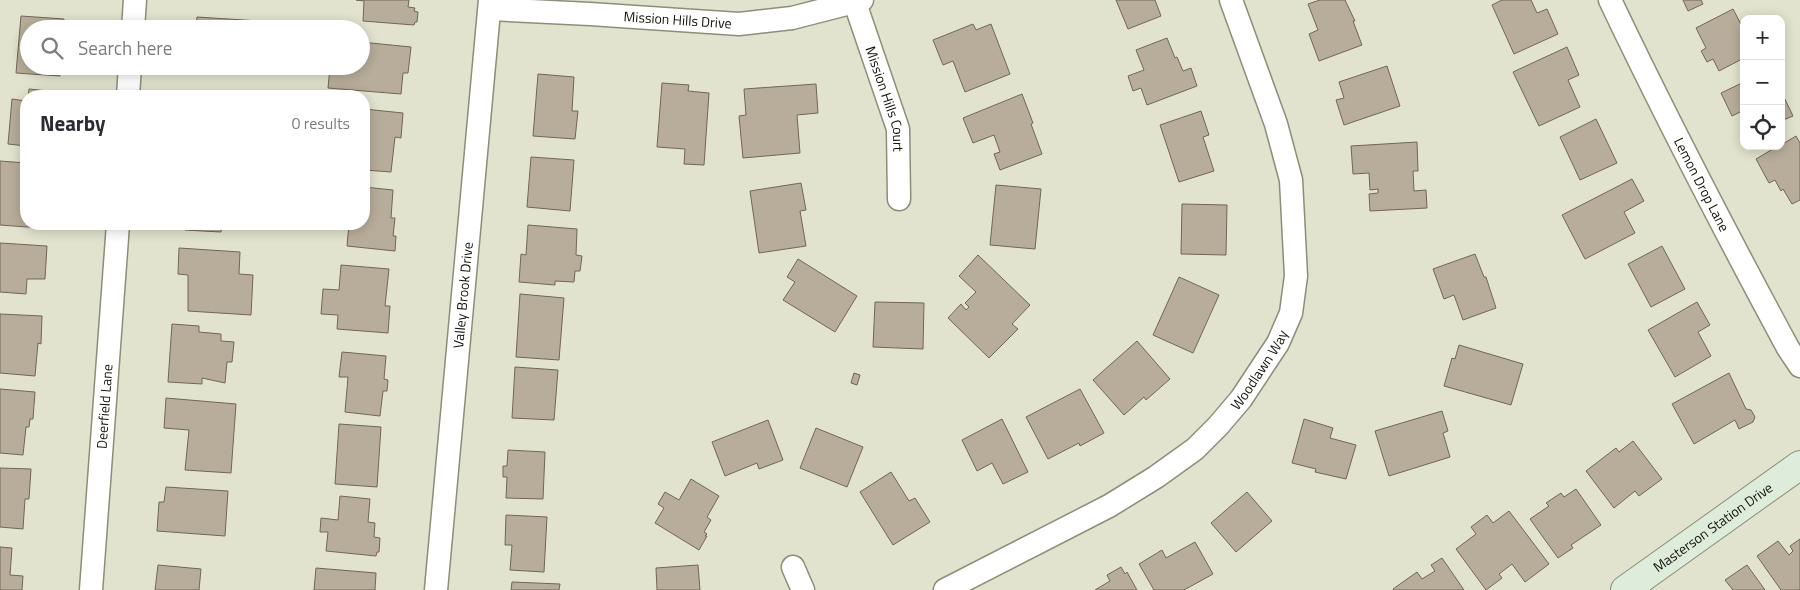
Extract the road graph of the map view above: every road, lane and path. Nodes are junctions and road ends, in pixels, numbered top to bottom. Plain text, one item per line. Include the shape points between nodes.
1 (135, 0) edge
2 (1231, 0) edge
3 (1610, 0) edge
4 (858, 1) edge
5 (490, 5) edge
6 (134, 20) edge
7 (129, 75) edge
8 (128, 90) edge
9 (899, 199) dead end
10 (118, 230) edge
11 (1800, 366) edge
12 (1800, 465) edge
13 (793, 567) dead end
14 (91, 590) edge
15 (436, 590) edge
16 (804, 590) edge
17 (945, 590) edge
18 (1625, 590) edge

1 - 6 street
2 - 17 street, Woodlawn Way via 1276,124 1291,180 1296,276 1291,313 1278,343 1242,399 1195,449 1109,506
3 - 11 street, Lemon Drop Lane via 1714,211
4 - 5 street, Mission Hills Drive via 792,18 739,24
4 - 9 street, Mission Hills Court via 898,129
5 - 15 street, Valley Brook Drive
7 - 8 street
10 - 14 street, Deerfield Lane
12 - 18 street, Masterson Station Drive
13 - 16 street

